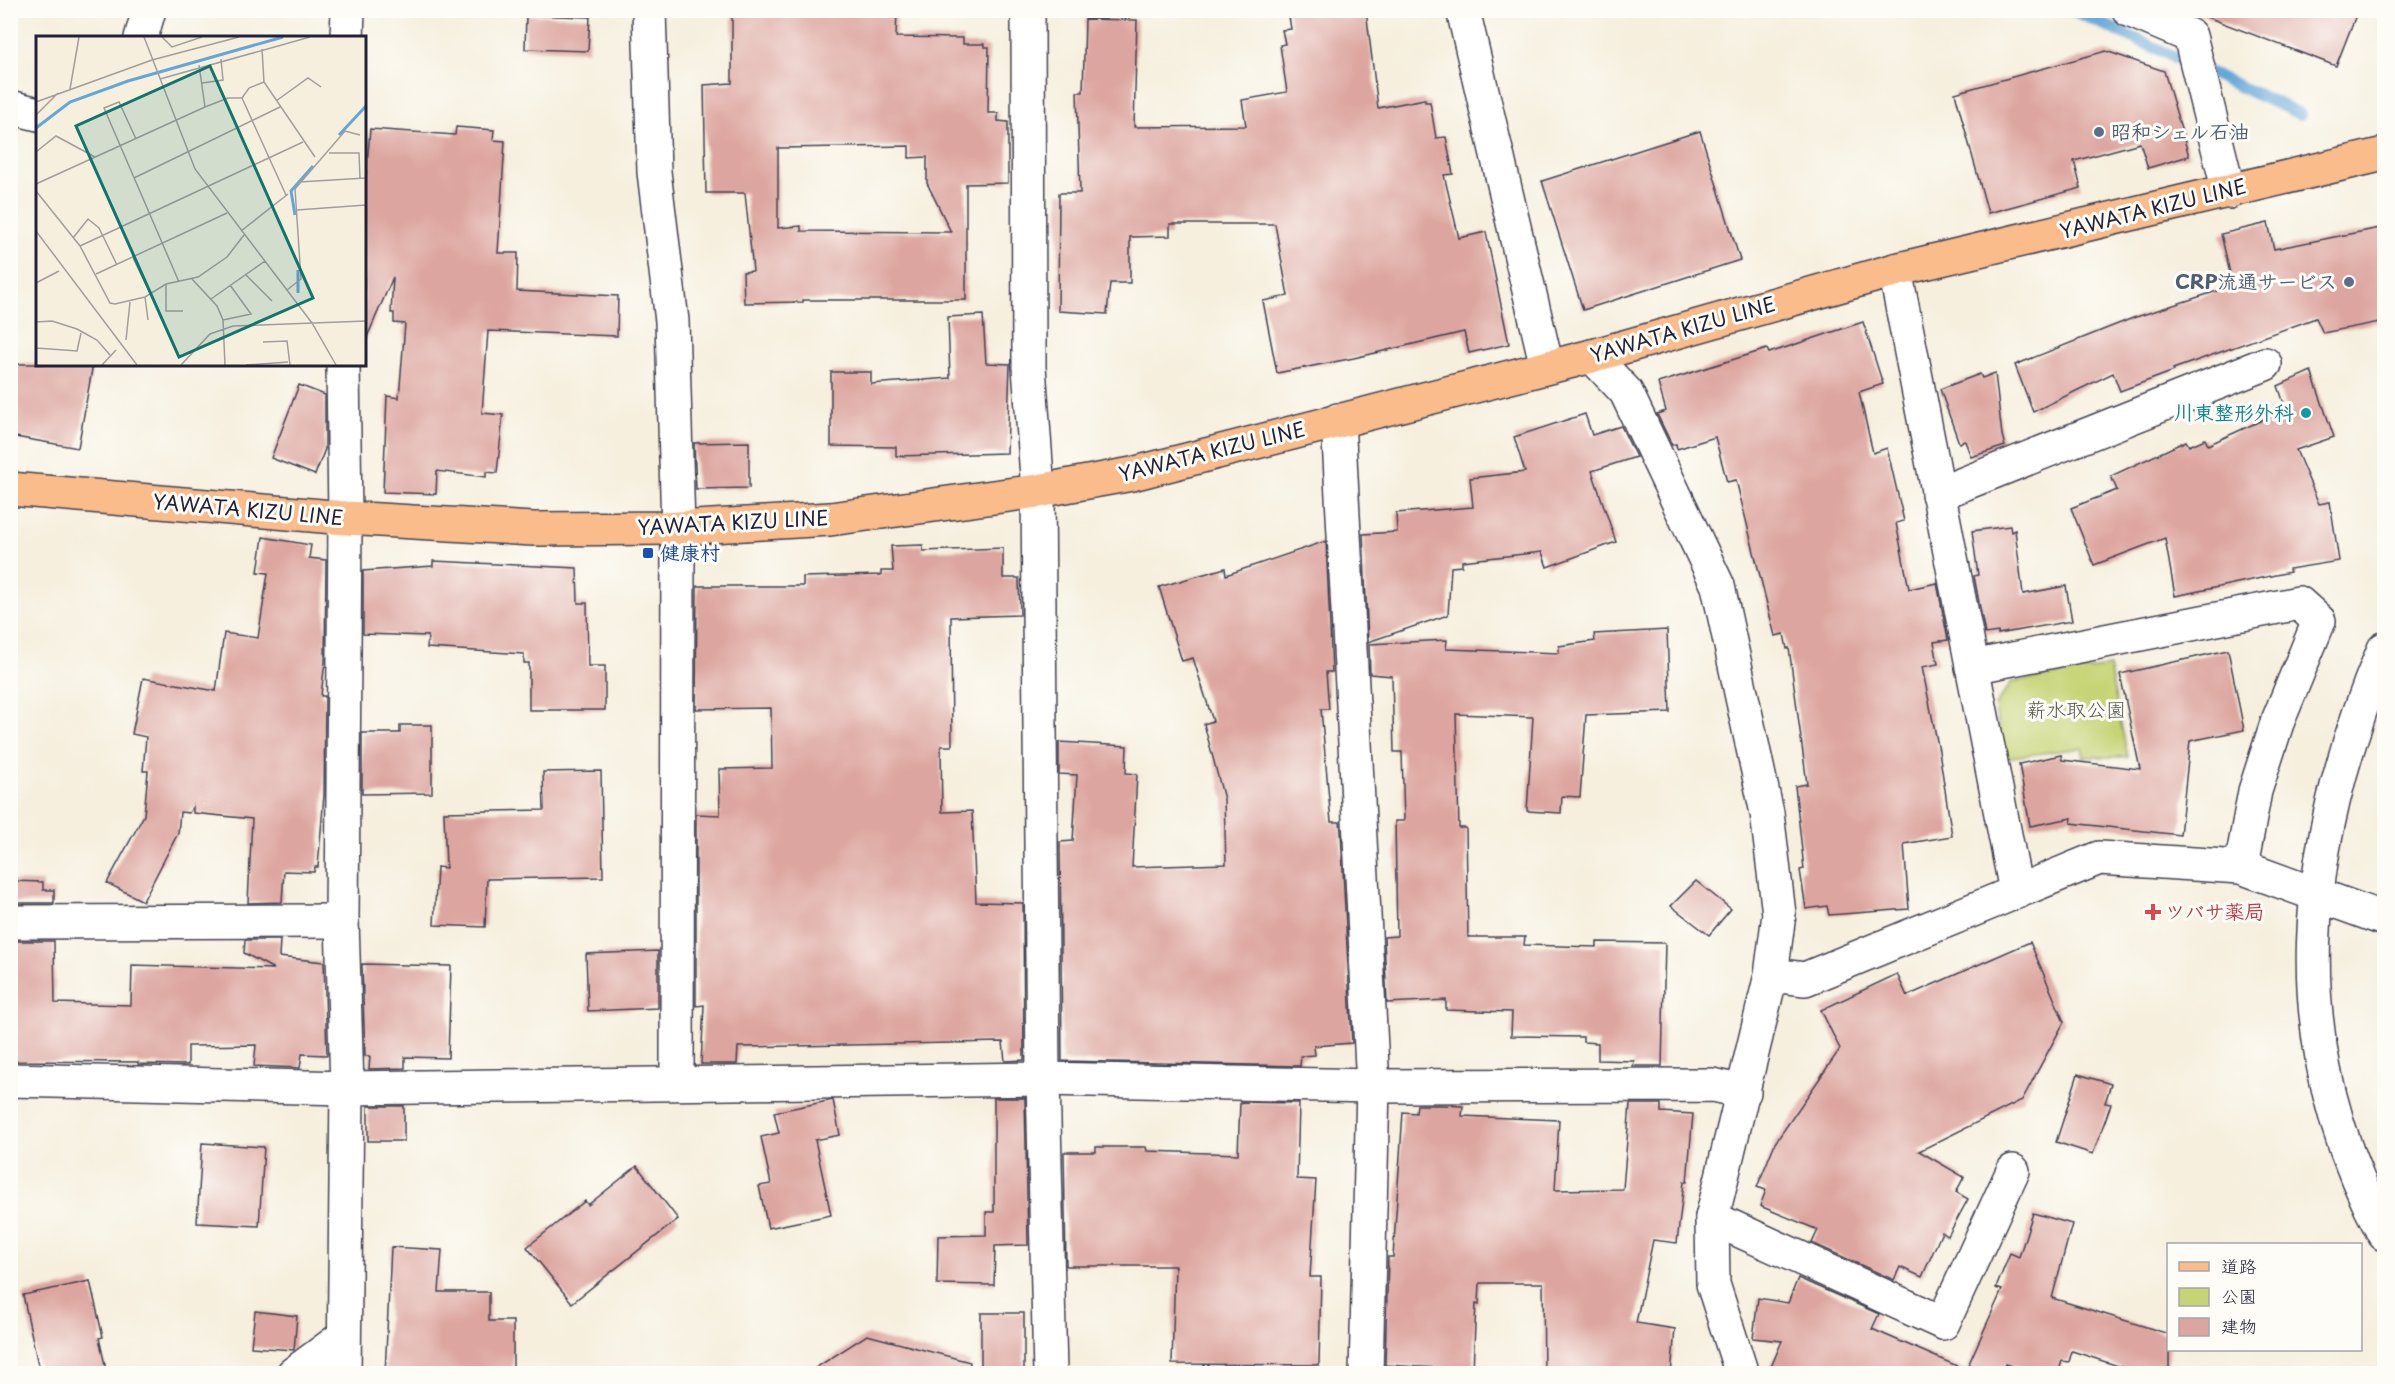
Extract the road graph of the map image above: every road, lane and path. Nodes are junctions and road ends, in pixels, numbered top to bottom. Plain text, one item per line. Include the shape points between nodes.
1 (149, 10) edge
2 (348, 10) edge
3 (649, 10) edge
4 (1028, 10) edge
5 (1463, 10) edge
6 (2129, 10) edge
7 (142, 36) edge
8 (347, 36) edge
9 (10, 107) edge
10 (36, 114) edge
11 (2385, 154) edge
12 (2229, 192) junction
13 (1895, 270) junction
14 (1592, 356) junction
15 (2265, 364) dead end
16 (343, 366) edge
17 (1547, 367) junction
18 (1338, 420) junction
19 (10, 489) edge
20 (1038, 491) junction
21 (1938, 494) junction
22 (345, 518) junction
23 (678, 528) junction
24 (2385, 648) edge
25 (1972, 667) junction
26 (2241, 867) junction
27 (2016, 891) junction
28 (2316, 892) junction
29 (2385, 919) edge
30 (342, 921) junction
31 (10, 922) edge
32 (1771, 975) junction
33 (1043, 1079) junction
34 (10, 1080) edge
35 (677, 1082) junction
36 (1373, 1086) junction
37 (346, 1088) junction
38 (1744, 1092) junction
39 (2013, 1171) dead end
40 (1712, 1218) junction
41 (2385, 1234) edge
42 (344, 1336) junction
43 (292, 1374) edge
44 (344, 1374) edge
45 (1050, 1374) edge
46 (1365, 1374) edge
47 (1742, 1374) edge

1 - 7 street
2 - 8 street
3 - 23 street via 654,172 672,321
4 - 20 street via 1029,367
5 - 17 street
6 - 12 street via 2190,36
9 - 10 street
11 - 12 main road, YAWATA KIZU LINE
12 - 13 main road, YAWATA KIZU LINE
13 - 14 main road, YAWATA KIZU LINE
13 - 21 street
14 - 17 main road, YAWATA KIZU LINE
14 - 32 street via 1626,392 1718,586 1767,813 1779,914
15 - 21 street
16 - 22 street
17 - 18 main road, YAWATA KIZU LINE
18 - 20 main road, YAWATA KIZU LINE via 1132,474
18 - 36 street
19 - 22 main road, YAWATA KIZU LINE
20 - 23 main road, YAWATA KIZU LINE via 830,519
20 - 33 street
21 - 25 street
22 - 23 main road, YAWATA KIZU LINE via 532,529
22 - 30 street
23 - 35 street
24 - 28 street via 2364,698 2332,801
25 - 26 street via 2299,603 2319,621 2277,723 2255,790
25 - 27 street
26 - 27 street via 2099,858
26 - 28 street
27 - 32 street via 1805,979
28 - 29 street
28 - 41 street via 2312,951 2315,1026 2342,1136
30 - 31 street
30 - 37 street
32 - 38 street
33 - 35 street
33 - 36 street
33 - 45 street
34 - 37 street
35 - 37 street
36 - 38 street via 1713,1085
36 - 46 street
37 - 42 street
38 - 40 street
39 - 40 street via 1943,1323
40 - 47 street via 1713,1284
42 - 43 street
42 - 44 street

